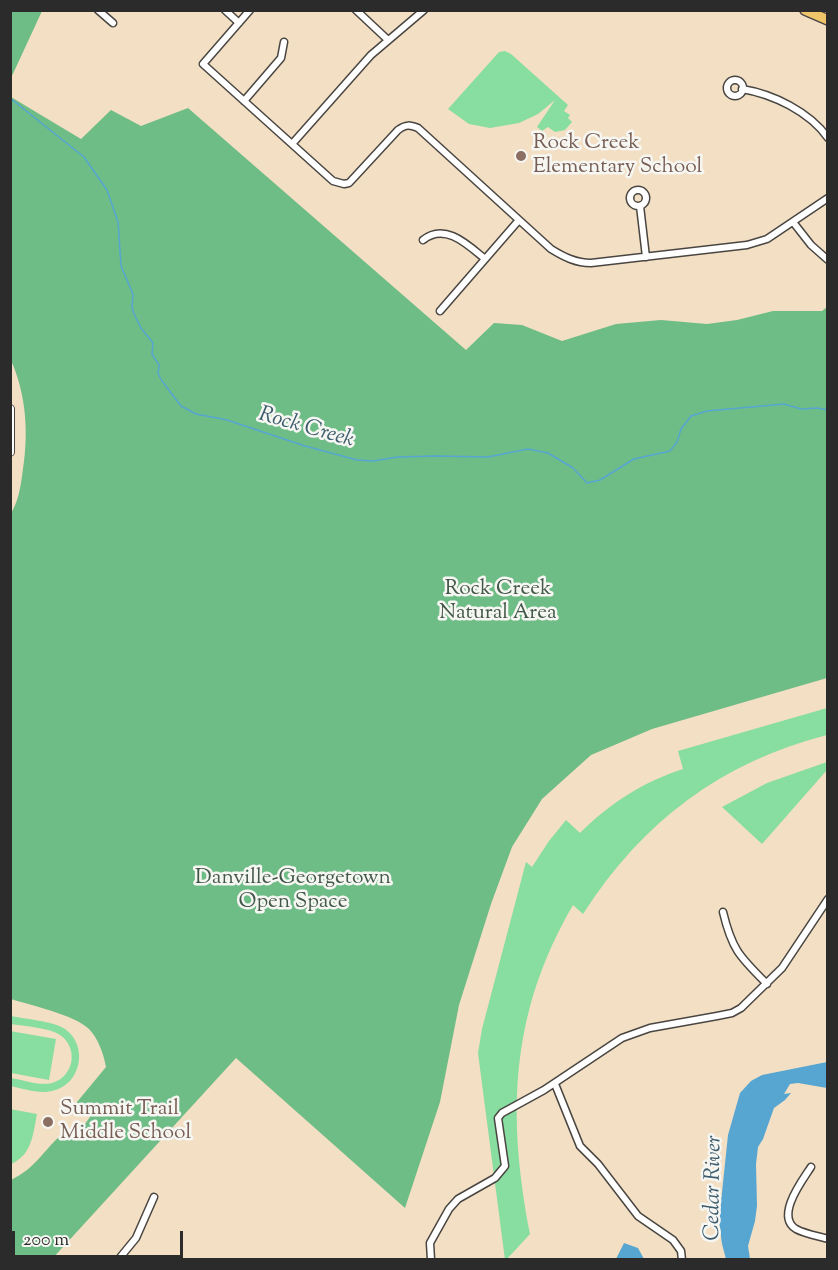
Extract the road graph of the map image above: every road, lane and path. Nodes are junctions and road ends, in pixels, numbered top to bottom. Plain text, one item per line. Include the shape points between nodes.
1 (98, 10) edge
2 (225, 10) edge
3 (250, 10) edge
4 (356, 10) edge
5 (424, 10) edge
6 (805, 10) edge
7 (828, 20) edge
8 (112, 23) dead end
9 (239, 23) junction
10 (388, 40) junction
11 (284, 42) dead end
12 (742, 89) dead end
13 (244, 101) junction
14 (828, 138) edge
15 (292, 144) junction
16 (828, 198) edge
17 (640, 206) dead end
18 (519, 220) junction
19 (793, 222) junction
20 (423, 240) dead end
21 (646, 257) junction
22 (485, 259) junction
23 (828, 260) edge
24 (440, 311) dead end
25 (10, 409) edge
26 (10, 453) edge
27 (828, 899) edge
28 (723, 912) dead end
29 (767, 984) junction
30 (555, 1084) junction
31 (811, 1167) dead end
32 (154, 1197) dead end
33 (828, 1239) edge
34 (118, 1260) edge
35 (430, 1260) edge
36 (682, 1260) edge

1 - 8 street
2 - 9 street
3 - 9 street
4 - 10 street
5 - 10 street
6 - 7 main road
9 - 13 street via 203,64
10 - 15 street
11 - 13 street via 281,58
12 - 14 street via 796,109 810,117
13 - 15 street
15 - 18 street via 333,181 344,184 398,130 411,125
16 - 19 street
17 - 21 street
18 - 21 street via 551,249 580,263
18 - 22 street
19 - 21 street via 758,243
19 - 23 street
20 - 22 street via 431,234 446,234
22 - 24 street
25 - 26 street
27 - 29 street
28 - 29 street via 733,945
29 - 30 street via 732,1013 650,1028 622,1038
30 - 35 street via 498,1118 504,1166 495,1178 458,1199 449,1209 430,1243
30 - 36 street via 580,1146 638,1216 673,1240
31 - 33 street via 792,1196 788,1216 795,1228
32 - 34 street via 136,1238

